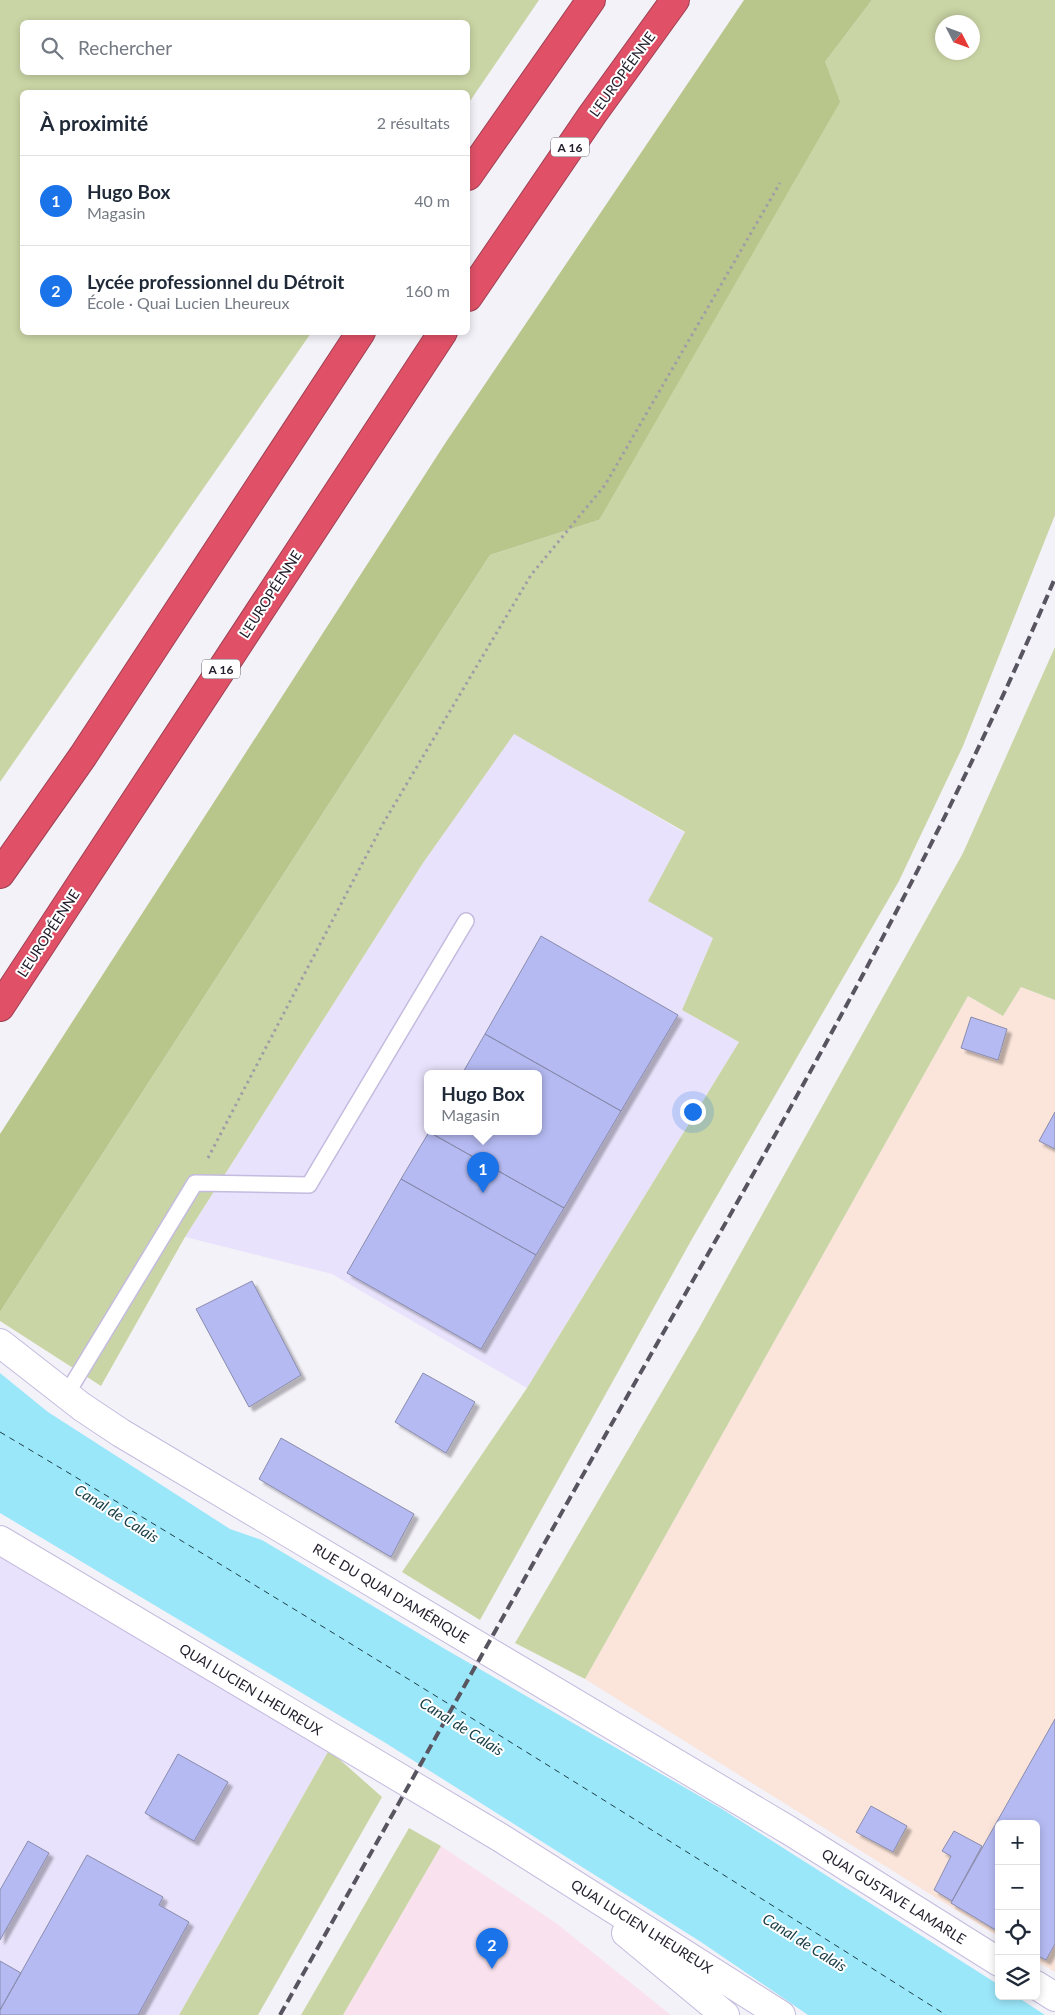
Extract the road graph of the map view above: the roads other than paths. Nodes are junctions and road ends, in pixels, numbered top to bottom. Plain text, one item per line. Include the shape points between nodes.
1 (591, 0) edge
2 (675, 0) edge
3 (470, 173) edge
4 (470, 294) edge
5 (359, 335) edge
6 (442, 335) edge
7 (0, 874) edge
8 (466, 921) dead end
9 (0, 1007) edge
10 (0, 1343) edge
11 (66, 1395) junction
12 (0, 1540) edge
13 (790, 1831) joint
14 (501, 1838) junction
15 (995, 1959) edge
16 (1040, 1988) edge
17 (1055, 1997) edge
18 (725, 2015) edge
19 (781, 2015) edge

1 - 3 highway
2 - 4 highway, L'EUROPÉENNE / A 16
5 - 7 highway via 83,756
6 - 9 highway, L'EUROPÉENNE / A 16
8 - 11 lane via 308,1185 195,1182
10 - 11 street, RUE DU QUAI D'AMÉRIQUE
11 - 13 street, RUE DU QUAI D'AMÉRIQUE via 129,1438
12 - 14 street, QUAI LUCIEN LHEUREUX
13 - 15 street, QUAI GUSTAVE LAMARLE
14 - 18 street, QUAI LUCIEN LHEUREUX via 600,1912
14 - 19 street, QUAI LUCIEN LHEUREUX
16 - 17 street

